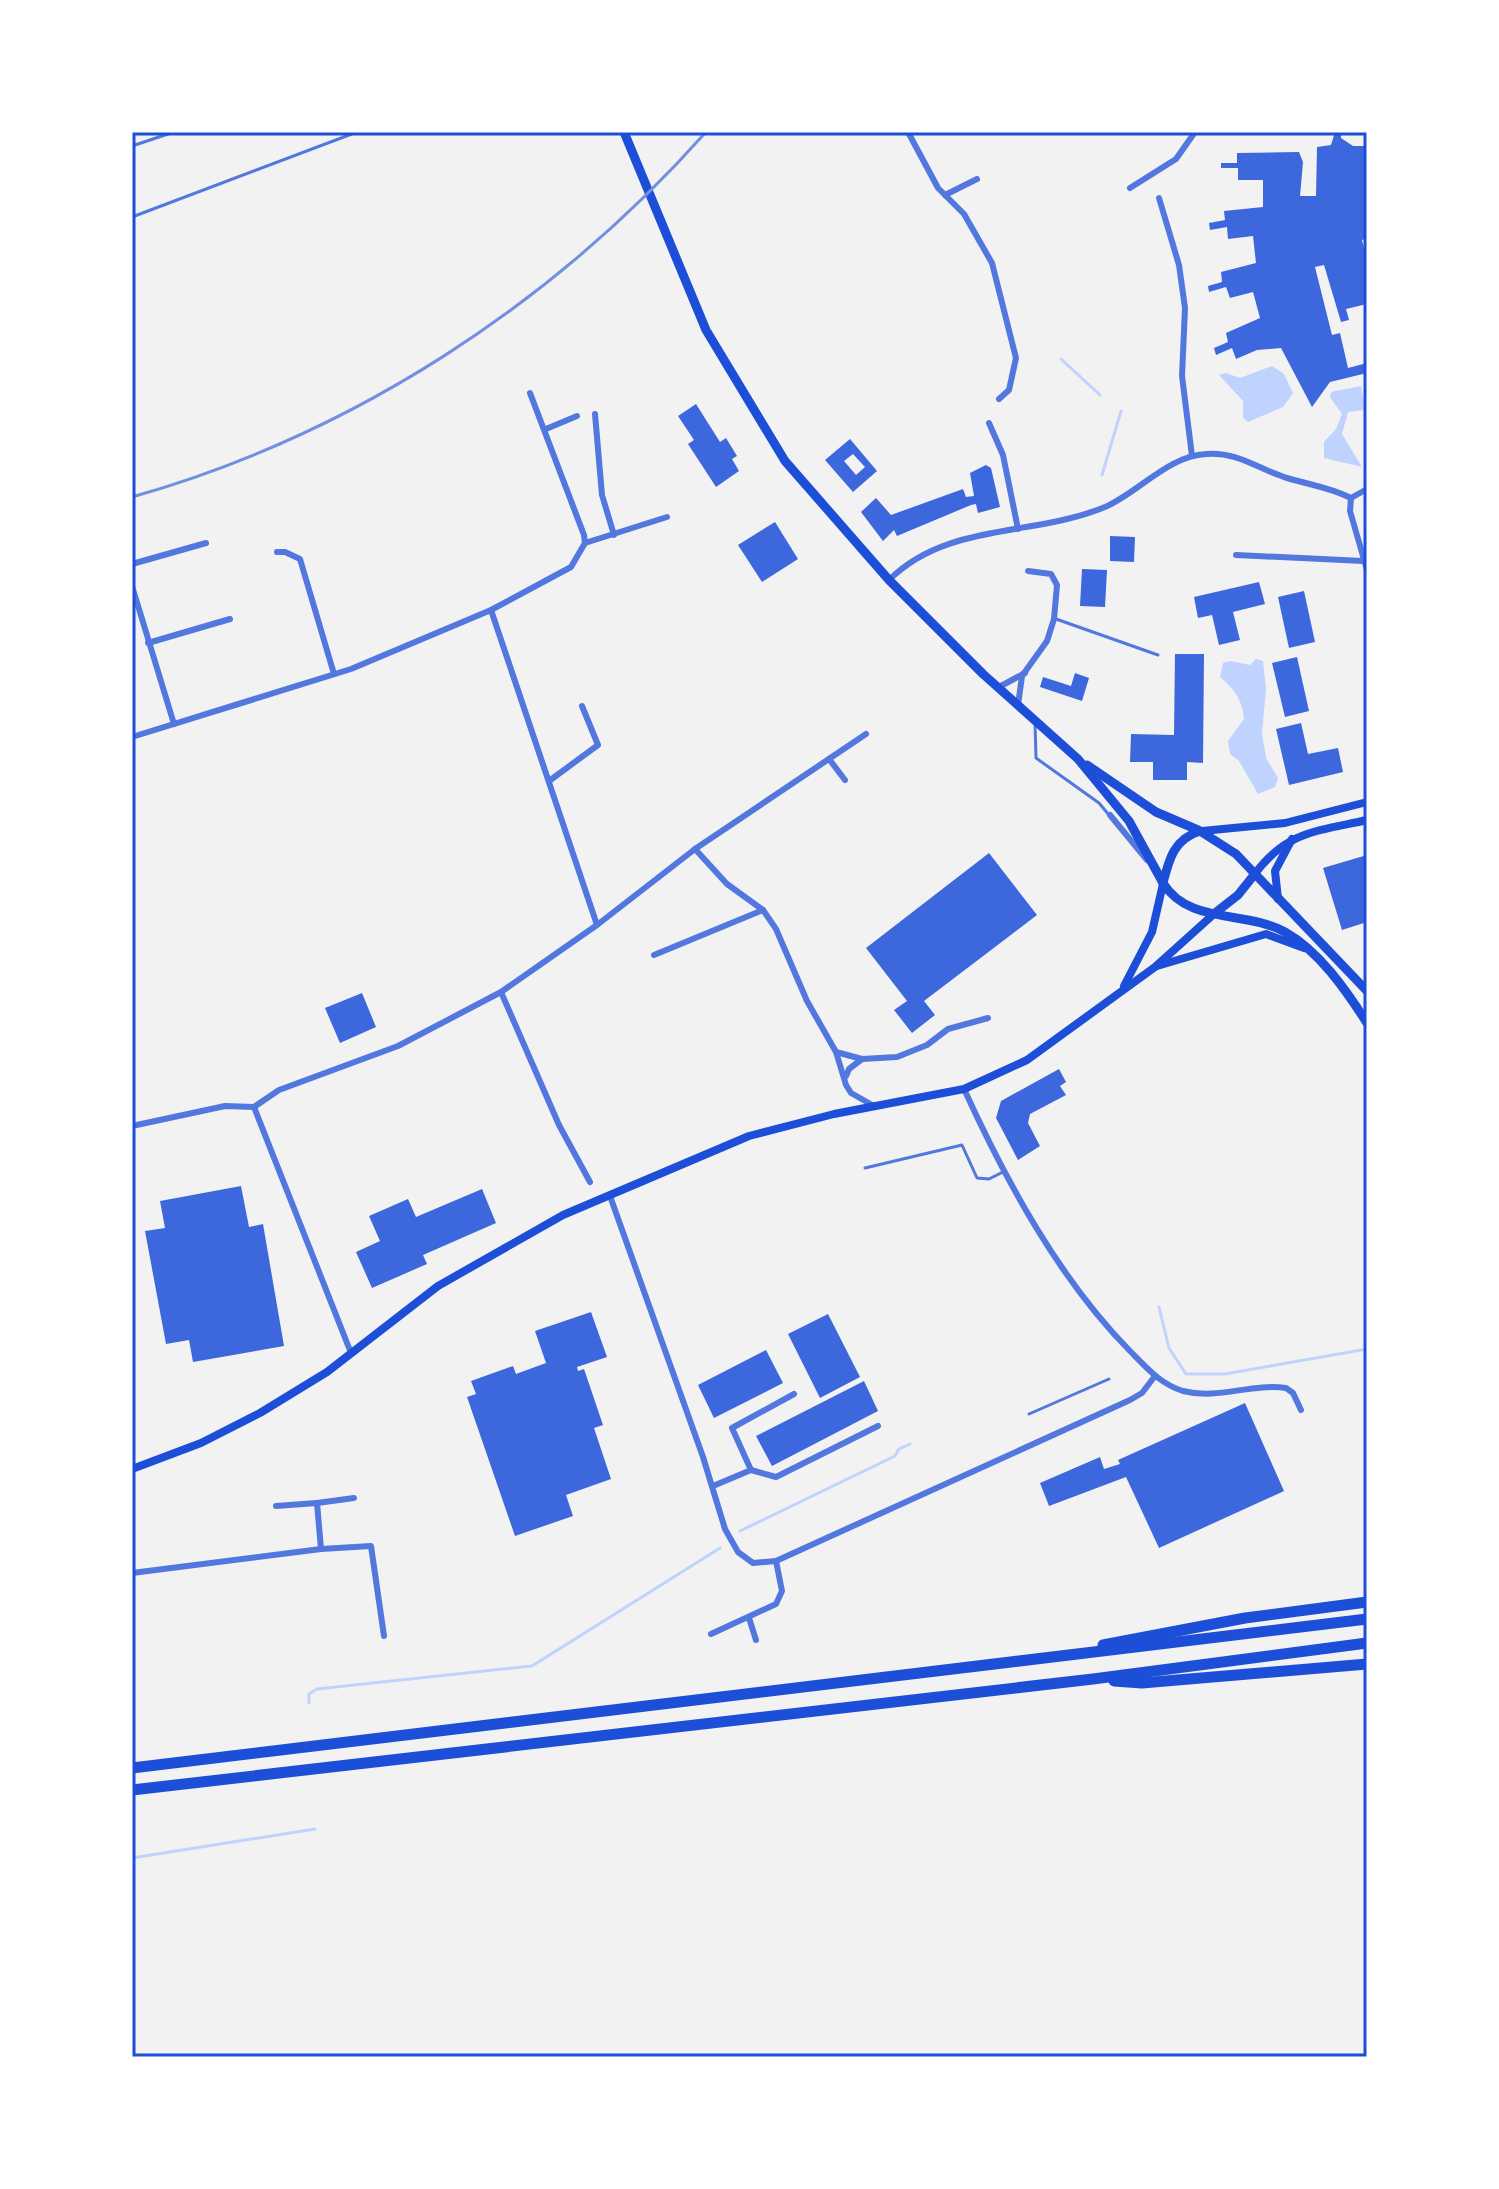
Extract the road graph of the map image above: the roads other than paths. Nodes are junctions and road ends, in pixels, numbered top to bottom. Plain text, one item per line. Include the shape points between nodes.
1 (357, 132) edge
2 (624, 132) edge
3 (908, 132) edge
4 (1195, 132) edge
5 (174, 133) edge
6 (132, 146) edge
7 (977, 179) dead end
8 (1130, 188) dead end
9 (945, 195) junction
10 (1159, 198) dead end
11 (132, 217) edge
12 (530, 393) dead end
13 (999, 399) dead end
14 (595, 414) dead end
15 (577, 416) dead end
16 (989, 423) dead end
17 (546, 429) junction
18 (1192, 456) junction
19 (1367, 489) edge
20 (1351, 498) junction
21 (667, 517) dead end
22 (1018, 529) junction
23 (614, 535) junction
24 (206, 543) dead end
25 (585, 543) junction
26 (277, 552) dead end
27 (1236, 555) dead end
28 (1363, 561) junction
29 (132, 564) edge
30 (1367, 570) edge
31 (1028, 571) dead end
32 (889, 580) junction
33 (132, 586) edge
34 (491, 610) junction
35 (230, 619) dead end
36 (1054, 619) junction
37 (148, 643) junction
38 (1158, 655) dead end
39 (1025, 673) junction
40 (334, 674) junction
41 (999, 687) junction
42 (1018, 705) junction
43 (582, 706) dead end
44 (1035, 720) junction
45 (174, 724) junction
46 (866, 734) dead end
47 (132, 737) edge
48 (829, 759) junction
49 (1078, 759) junction
50 (845, 780) dead end
51 (549, 781) junction
52 (1367, 802) edge
53 (1110, 815) joint
54 (1367, 820) edge
55 (1201, 831) junction
56 (1293, 839) junction
57 (695, 849) junction
58 (1154, 869) junction
59 (1254, 875) junction
60 (1163, 884) junction
61 (1278, 899) junction
62 (763, 910) junction
63 (1215, 913) junction
64 (597, 925) junction
65 (1308, 950) junction
66 (654, 955) dead end
67 (1155, 967) junction
68 (1121, 990) junction
69 (1367, 991) edge
70 (501, 992) junction
71 (988, 1018) dead end
72 (1367, 1023) edge
73 (836, 1052) junction
74 (862, 1059) junction
75 (846, 1076) junction
76 (964, 1089) junction
77 (874, 1106) junction
78 (254, 1107) junction
79 (132, 1126) edge
80 (865, 1168) dead end
81 (1007, 1170) junction
82 (590, 1182) dead end
83 (610, 1196) junction
84 (351, 1353) junction
85 (1155, 1376) junction
86 (1109, 1379) dead end
87 (794, 1394) dead end
88 (1301, 1410) dead end
89 (1029, 1414) dead end
90 (878, 1426) dead end
91 (132, 1469) edge
92 (751, 1470) junction
93 (713, 1486) junction
94 (354, 1498) dead end
95 (317, 1503) junction
96 (276, 1506) dead end
97 (321, 1549) junction
98 (776, 1561) junction
99 (132, 1573) edge
100 (1367, 1602) edge
101 (749, 1618) junction
102 (1367, 1619) edge
103 (711, 1634) dead end
104 (384, 1636) dead end
105 (756, 1640) dead end
106 (1367, 1643) edge
107 (1052, 1657) junction
108 (1367, 1664) edge
109 (1093, 1679) junction
110 (132, 1768) edge
111 (132, 1790) edge

1 - 11 lane
2 - 32 main road via 706,330 751,411 785,461
3 - 9 street
4 - 8 street via 1176,159
5 - 6 lane
7 - 9 street
9 - 13 street via 964,214 997,279 1016,358 1009,390
10 - 18 street via 1179,265 1185,308 1182,376
12 - 17 street
14 - 23 street via 602,495
15 - 17 street
16 - 22 street via 1003,455
17 - 25 street
18 - 20 street via 1225,454
18 - 22 street via 1107,506
19 - 20 street
20 - 28 street
21 - 23 street
22 - 32 street via 952,541 908,561
23 - 25 street
24 - 29 street
25 - 34 street via 571,567
26 - 40 street via 300,559
27 - 28 street
28 - 30 street
31 - 36 street via 1044,571 1055,579
32 - 41 main road
33 - 37 street
34 - 40 street
34 - 51 street
35 - 37 street
36 - 38 lane
36 - 39 street via 1047,641
37 - 45 street
39 - 41 street
39 - 42 street
40 - 45 street
41 - 42 main road
42 - 44 main road
43 - 51 street via 598,745
44 - 49 main road
44 - 53 lane via 1036,758
45 - 47 street
46 - 48 street
48 - 50 street
48 - 57 street
49 - 55 main road via 1156,812
49 - 58 main road via 1129,821
51 - 64 street
52 - 55 main road via 1285,823
53 - 58 street
54 - 56 main road
55 - 59 main road via 1226,846
55 - 60 main road via 1175,847
56 - 59 main road via 1280,845
56 - 61 main road via 1275,871
57 - 62 street via 727,884
57 - 64 street
58 - 60 main road
59 - 61 main road
59 - 63 main road
60 - 63 main road via 1170,895 1197,912
60 - 68 main road via 1145,950
61 - 69 main road
62 - 66 street
62 - 73 street
63 - 65 main road via 1285,932
63 - 67 main road
64 - 70 street
65 - 67 main road via 1266,934
65 - 72 main road
67 - 68 main road
68 - 76 main road via 1047,1048
70 - 78 street via 398,1046 279,1090
70 - 82 street
71 - 74 street via 948,1029 897,1057
73 - 74 street
73 - 75 street
74 - 75 street
75 - 77 street via 851,1093
76 - 77 main road
76 - 81 street
77 - 83 main road via 749,1136
78 - 79 street via 239,1104
78 - 84 street
80 - 81 lane via 962,1145 977,1178 989,1179
81 - 85 street via 1068,1281
83 - 84 main road via 478,1260 411,1304
83 - 93 street
84 - 91 main road via 260,1413
85 - 88 street via 1181,1390 1209,1396 1286,1388
85 - 98 street via 1136,1397
86 - 89 lane
87 - 92 street via 732,1428
90 - 92 street via 776,1477
92 - 93 street
93 - 98 street via 725,1529 738,1552 753,1563
94 - 95 street
95 - 96 street
95 - 97 street
97 - 99 street
97 - 104 street via 371,1546
98 - 101 street via 782,1579 780,1598
100 - 107 highway via 1145,1634
101 - 103 street
101 - 105 street
102 - 107 highway
106 - 109 highway
107 - 110 highway
108 - 109 highway via 1142,1683
109 - 111 highway

